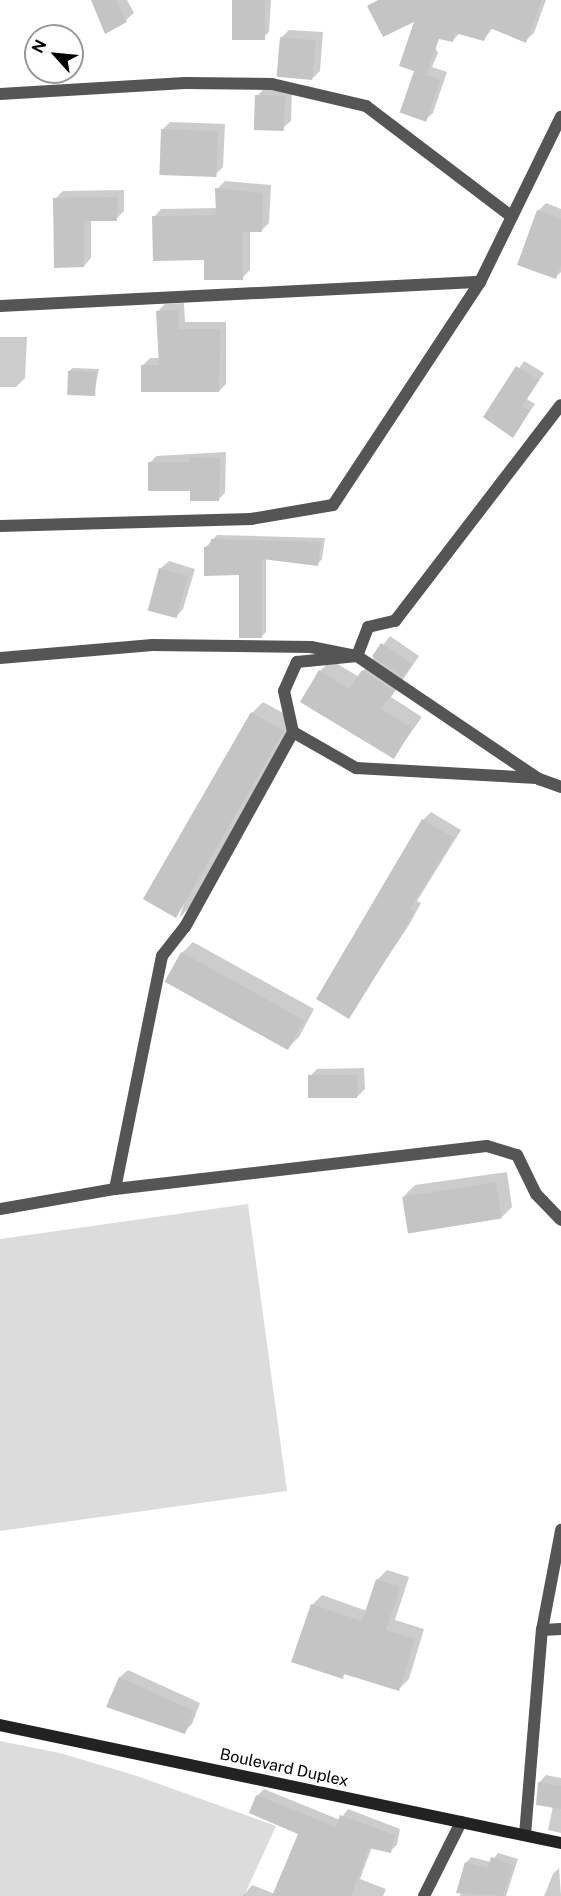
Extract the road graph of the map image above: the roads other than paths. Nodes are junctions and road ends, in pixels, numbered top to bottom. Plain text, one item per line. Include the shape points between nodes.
1 (0, 94) edge
2 (561, 117) edge
3 (512, 217) junction
4 (480, 282) junction
5 (0, 306) edge
6 (561, 405) edge
7 (0, 526) edge
8 (357, 656) junction
9 (0, 658) edge
10 (293, 732) junction
11 (539, 778) junction
12 (561, 787) edge
13 (115, 1190) junction
14 (0, 1209) edge
15 (561, 1220) edge
16 (561, 1530) edge
17 (561, 1629) edge
18 (542, 1630) junction
19 (0, 1725) edge
20 (461, 1822) junction
21 (525, 1835) junction
22 (561, 1843) edge
23 (424, 1896) edge

1 - 3 street via 185,83 272,84 366,106
2 - 3 street
3 - 4 street
4 - 5 street
4 - 7 street via 333,505 251,519
6 - 8 street via 395,621 368,627
8 - 9 street via 311,647 152,645
8 - 10 street via 297,662 284,691
8 - 11 street
10 - 11 street via 356,768
10 - 13 street via 185,927 162,956
11 - 12 street
13 - 14 street
13 - 15 street via 487,1146 517,1155 537,1194
16 - 18 street
17 - 18 street
18 - 21 street
19 - 20 main road, Boulevard Duplex
20 - 21 main road, Boulevard Duplex
20 - 23 street
21 - 22 main road, Boulevard Duplex

